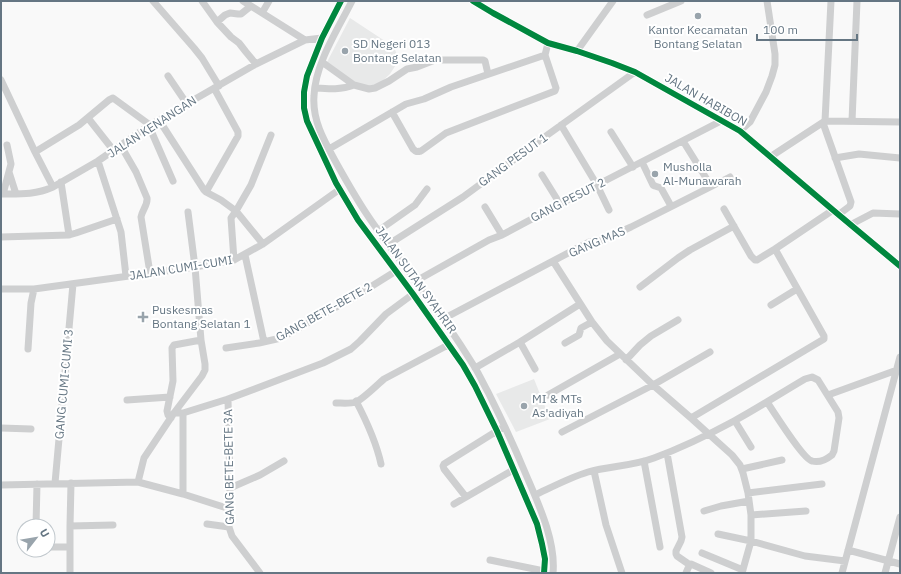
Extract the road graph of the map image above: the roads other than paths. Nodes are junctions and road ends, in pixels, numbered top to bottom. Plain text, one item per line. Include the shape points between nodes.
1 (154, 1) edge
2 (202, 1) edge
3 (243, 1) edge
4 (269, 1) edge
5 (341, 1) edge
6 (352, 1) edge
7 (473, 1) edge
8 (613, 1) edge
9 (681, 1) edge
10 (767, 1) edge
11 (831, 1) edge
12 (857, 1) edge
13 (673, 3) edge
14 (251, 6) junction
15 (262, 14) junction
16 (647, 15) dead end
17 (217, 22) junction
18 (322, 38) junction
19 (305, 40) junction
20 (548, 43) junction
21 (577, 51) junction
22 (545, 55) junction
23 (322, 62) junction
24 (256, 64) junction
25 (635, 72) junction
26 (488, 74) junction
27 (168, 76) dead end
28 (1, 80) edge
29 (354, 85) junction
30 (216, 87) junction
31 (315, 88) junction
32 (187, 104) junction
33 (392, 112) junction
34 (88, 118) junction
35 (159, 120) junction
36 (721, 121) junction
37 (852, 121) junction
38 (824, 122) junction
39 (900, 122) edge
40 (561, 125) junction
41 (149, 126) junction
42 (740, 131) junction
43 (611, 132) dead end
44 (271, 135) dead end
45 (683, 141) junction
46 (7, 145) dead end
47 (121, 146) junction
48 (329, 149) junction
49 (114, 151) junction
50 (35, 152) junction
51 (770, 157) junction
52 (835, 158) junction
53 (900, 158) edge
54 (98, 161) junction
55 (642, 162) junction
56 (633, 167) junction
57 (9, 172) junction
58 (542, 175) dead end
59 (344, 177) junction
60 (730, 177) dead end
61 (173, 181) dead end
62 (61, 182) junction
63 (336, 182) junction
64 (597, 185) junction
65 (711, 186) junction
66 (53, 187) junction
67 (427, 189) dead end
68 (352, 190) junction
69 (206, 192) junction
70 (342, 192) junction
71 (2, 194) edge
72 (16, 194) junction
73 (560, 204) junction
74 (671, 206) junction
75 (485, 207) dead end
76 (724, 209) dead end
77 (609, 210) dead end
78 (236, 211) junction
79 (188, 212) dead end
80 (836, 213) junction
81 (900, 214) edge
82 (117, 219) junction
83 (850, 225) junction
84 (734, 226) junction
85 (378, 231) junction
86 (69, 235) junction
87 (502, 235) junction
88 (1, 237) edge
89 (263, 244) junction
90 (388, 244) junction
91 (775, 249) junction
92 (245, 255) junction
93 (234, 260) junction
94 (553, 261) junction
95 (900, 266) edge
96 (195, 267) junction
97 (396, 271) junction
98 (150, 273) junction
99 (126, 276) junction
100 (416, 281) junction
101 (73, 284) junction
102 (640, 287) dead end
103 (1, 289) edge
104 (34, 289) junction
105 (797, 289) junction
106 (413, 294) junction
107 (580, 304) junction
108 (771, 305) dead end
109 (443, 320) junction
110 (678, 320) dead end
111 (592, 322) junction
112 (201, 340) junction
113 (264, 342) junction
114 (520, 342) junction
115 (565, 343) dead end
116 (448, 345) junction
117 (226, 348) dead end
118 (28, 349) dead end
119 (710, 352) dead end
120 (620, 354) junction
121 (900, 357) edge
122 (626, 360) junction
123 (475, 368) junction
124 (535, 369) dead end
125 (897, 370) junction
126 (653, 386) junction
127 (548, 395) dead end
128 (828, 395) junction
129 (170, 397) junction
130 (228, 399) junction
131 (127, 400) dead end
132 (356, 401) junction
133 (767, 402) junction
134 (336, 404) dead end
135 (183, 413) junction
136 (173, 415) junction
137 (691, 418) junction
138 (736, 420) junction
139 (505, 427) junction
140 (1, 428) edge
141 (32, 429) dead end
142 (497, 431) junction
143 (562, 432) dead end
144 (709, 434) junction
145 (751, 447) dead end
146 (667, 453) junction
147 (782, 460) dead end
148 (284, 461) dead end
149 (644, 461) junction
150 (380, 464) dead end
151 (742, 469) junction
152 (513, 470) junction
153 (594, 471) junction
154 (138, 482) junction
155 (55, 483) junction
156 (72, 483) junction
157 (37, 484) junction
158 (822, 484) dead end
159 (1, 485) edge
160 (230, 488) junction
161 (748, 493) junction
162 (183, 494) junction
163 (535, 495) junction
164 (466, 498) junction
165 (749, 501) junction
166 (454, 504) dead end
167 (230, 509) junction
168 (704, 511) dead end
169 (806, 511) dead end
170 (751, 515) junction
171 (900, 517) edge
172 (36, 518) edge
173 (207, 524) dead end
174 (113, 525) dead end
175 (70, 526) junction
176 (229, 527) junction
177 (718, 534) dead end
178 (751, 541) junction
179 (56, 547) edge
180 (70, 547) junction
181 (660, 547) dead end
182 (848, 550) junction
183 (702, 553) dead end
184 (490, 560) dead end
185 (888, 560) junction
186 (845, 561) junction
187 (900, 564) edge
188 (690, 565) junction
189 (544, 572) edge
190 (743, 572) edge
191 (70, 573) edge
192 (260, 573) edge
193 (553, 573) edge
194 (622, 573) edge
195 (686, 573) edge
196 (711, 573) edge
197 (842, 573) edge
198 (885, 573) edge

1 - 30 street via 198,53
2 - 17 street
3 - 14 street
4 - 15 street
5 - 18 street, JALAN SUTAN SYAHRIR
6 - 23 street, JALAN SUTAN SYAHRIR
7 - 20 street, JALAN HABIBON
8 - 21 street
9 - 13 street
10 - 42 street via 775,65 766,92 750,122
11 - 38 street
12 - 37 street
13 - 16 street
14 - 15 street
14 - 17 street via 240,14 225,15
15 - 19 street
17 - 24 street
18 - 19 street, JALAN KENANGAN
18 - 63 street, JALAN SUTAN SYAHRIR via 307,76 304,108 307,121
19 - 24 street, JALAN KENANGAN
20 - 21 street, JALAN HABIBON
20 - 22 street
21 - 25 street, JALAN HABIBON
22 - 26 street
22 - 33 street via 555,91 446,133 421,151 415,152
23 - 29 street
23 - 31 street, JALAN SUTAN SYAHRIR
24 - 30 street, JALAN KENANGAN
25 - 36 street, JALAN HABIBON
25 - 40 street, GANG PESUT 1
26 - 29 street via 483,60 435,60 407,69 375,88 367,89
26 - 33 street via 406,104
27 - 32 street
28 - 50 street
29 - 31 street via 338,89
30 - 32 street, JALAN KENANGAN
30 - 69 street via 238,136
31 - 48 street, JALAN SUTAN SYAHRIR via 316,120
32 - 35 street, JALAN KENANGAN
33 - 48 street
34 - 41 street via 113,98
34 - 49 street
34 - 50 street
35 - 41 street, JALAN KENANGAN
35 - 69 street
36 - 42 street, JALAN HABIBON
36 - 45 street, GANG PESUT 2
37 - 38 street
37 - 39 street
38 - 51 street
38 - 52 street
40 - 64 street
40 - 90 street, GANG PESUT 1 via 463,197
41 - 47 street, JALAN KENANGAN
41 - 61 street
42 - 51 street, JALAN HABIBON
43 - 56 street
44 - 78 street via 255,178
45 - 55 street, GANG PESUT 2
45 - 65 street
46 - 57 street via 11,164
47 - 49 street, JALAN KENANGAN
47 - 98 street via 136,172 148,201 141,217
48 - 59 street, JALAN SUTAN SYAHRIR
49 - 54 street, JALAN KENANGAN
50 - 66 street
51 - 80 street, JALAN HABIBON
52 - 53 street via 859,154
52 - 80 street via 851,204
54 - 62 street, JALAN KENANGAN
54 - 82 street
55 - 56 street, GANG PESUT 2
55 - 74 street via 653,185 661,188
56 - 64 street, GANG PESUT 2
57 - 71 street
57 - 72 street
58 - 73 street
59 - 63 street
59 - 68 street, JALAN SUTAN SYAHRIR
60 - 65 street, GANG MAS
62 - 66 street, JALAN KENANGAN
62 - 86 street
63 - 70 street, JALAN SUTAN SYAHRIR
64 - 73 street, GANG PESUT 2
64 - 77 street
65 - 74 street, GANG MAS
66 - 72 street, JALAN KENANGAN via 34,193
67 - 85 street via 414,205
68 - 70 street, JALAN CUMI-CUMI
68 - 85 street, JALAN SUTAN SYAHRIR
69 - 78 street
70 - 89 street, JALAN CUMI-CUMI
70 - 97 street, JALAN SUTAN SYAHRIR via 358,220
71 - 72 street, JALAN KENANGAN
73 - 87 street, GANG PESUT 2
74 - 94 street, GANG MAS via 631,227 600,241 589,242
75 - 87 street
76 - 84 street
78 - 89 street
78 - 93 street via 230,220
79 - 96 street
80 - 83 street, JALAN HABIBON
80 - 91 street
81 - 83 street via 873,213
82 - 86 street
82 - 99 street
83 - 95 street, JALAN HABIBON
84 - 91 street via 755,260
84 - 102 street via 690,250
85 - 90 street, JALAN SUTAN SYAHRIR
86 - 88 street
87 - 100 street, GANG PESUT 2
89 - 92 street, JALAN CUMI-CUMI
90 - 100 street, JALAN SUTAN SYAHRIR
91 - 105 street
92 - 93 street, JALAN CUMI-CUMI
92 - 113 street
93 - 96 street, JALAN CUMI-CUMI
94 - 107 street
94 - 109 street, GANG MAS
96 - 98 street, JALAN CUMI-CUMI
96 - 112 street
97 - 106 street, JALAN SUTAN SYAHRIR
97 - 113 street, GANG BETE-BETE 2 via 281,338
98 - 99 street, JALAN CUMI-CUMI
99 - 101 street, JALAN CUMI-CUMI
100 - 109 street, JALAN SUTAN SYAHRIR
101 - 104 street, JALAN CUMI-CUMI
101 - 155 street, GANG CUMI-CUMI 3
103 - 104 street, JALAN CUMI-CUMI
104 - 118 street
105 - 108 street
105 - 137 street via 824,339
106 - 116 street, JALAN SUTAN SYAHRIR
106 - 130 street via 386,314 351,349 322,364
107 - 111 street
107 - 114 street
109 - 123 street, JALAN SUTAN SYAHRIR
110 - 122 street via 651,336
111 - 115 street via 581,328 579,335
111 - 120 street
112 - 129 street via 172,346 173,381
112 - 136 street via 205,370
113 - 117 street, GANG BETE-BETE 2
114 - 123 street
114 - 124 street
116 - 132 street via 384,379
116 - 142 street, JALAN SUTAN SYAHRIR via 475,386
119 - 126 street
120 - 122 street
120 - 127 street
121 - 125 street
122 - 126 street
123 - 139 street, JALAN SUTAN SYAHRIR
125 - 128 street
125 - 182 street
126 - 137 street
126 - 143 street
128 - 133 street via 818,380 812,377
128 - 133 street via 838,412 834,451 828,458 816,462 810,460 799,449
129 - 131 street
129 - 136 street via 167,411 168,415
130 - 135 street
130 - 160 street, GANG BETE-BETE 3A
132 - 134 street
132 - 150 street via 378,449
133 - 138 street
135 - 136 street
135 - 162 street
136 - 154 street via 144,458
137 - 144 street
138 - 144 street
138 - 145 street
139 - 142 street
139 - 163 street, JALAN SUTAN SYAHRIR
140 - 141 street
142 - 152 street, JALAN SUTAN SYAHRIR
142 - 164 street via 443,466
144 - 146 street
144 - 151 street via 732,455
146 - 149 street
146 - 188 street via 682,537 676,554
147 - 151 street
148 - 160 street
149 - 153 street
149 - 181 street
151 - 161 street
152 - 164 street
152 - 189 street, JALAN SUTAN SYAHRIR via 537,524 545,559
153 - 163 street
153 - 194 street via 606,525
154 - 156 street
154 - 162 street
155 - 156 street
155 - 157 street
156 - 175 street
157 - 159 street
157 - 172 street
158 - 161 street
160 - 167 street, GANG BETE-BETE 3A
161 - 165 street
162 - 167 street
163 - 193 street, JALAN SUTAN SYAHRIR via 553,548
164 - 166 street
165 - 168 street
165 - 170 street
167 - 176 street, GANG BETE-BETE 3A
169 - 170 street
170 - 178 street
171 - 185 street
173 - 176 street
174 - 175 street
175 - 180 street
176 - 192 street, GANG BETE-BETE 3A via 232,536
177 - 178 street
178 - 186 street via 805,556
178 - 190 street
179 - 180 street
180 - 191 street
182 - 185 street
182 - 186 street
183 - 190 street
184 - 189 street
185 - 187 street
185 - 198 street
186 - 197 street
188 - 195 street
188 - 196 street

